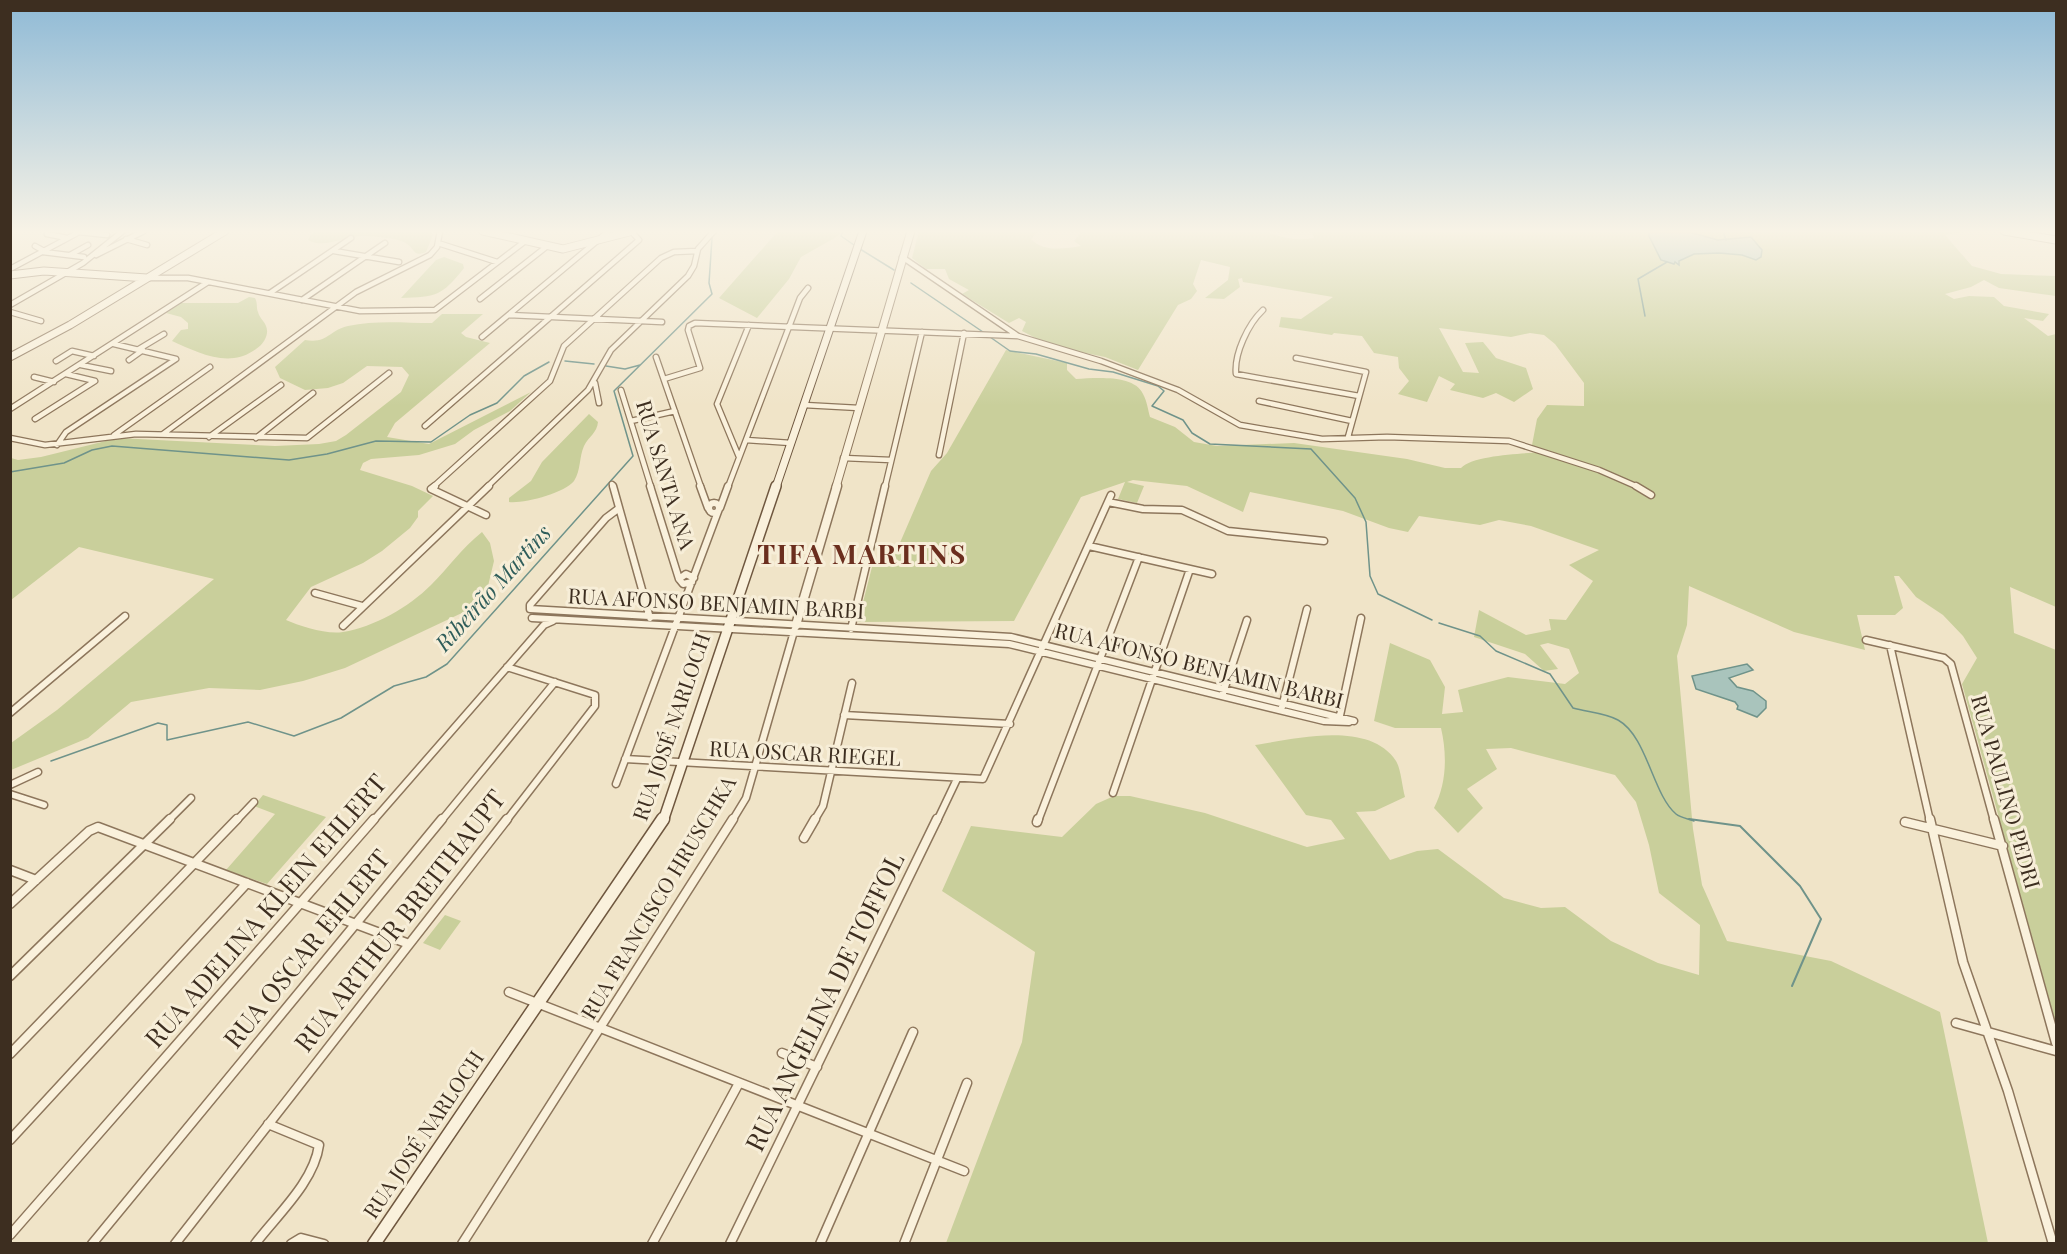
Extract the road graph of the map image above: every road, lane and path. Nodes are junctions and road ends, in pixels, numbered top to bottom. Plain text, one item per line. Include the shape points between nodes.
1 (38, 290) edge
2 (127, 290) edge
3 (194, 290) edge
4 (252, 290) edge
5 (275, 290) edge
6 (317, 290) edge
7 (362, 290) edge
8 (461, 290) edge
9 (492, 290) edge
10 (539, 290) edge
11 (582, 290) edge
12 (626, 290) edge
13 (674, 290) edge
14 (807, 290) edge
15 (843, 290) edge
16 (893, 290) edge
17 (950, 290) edge
18 (270, 293) junction
19 (10, 299) edge
20 (480, 299) dead end
21 (19, 300) junction
22 (302, 300) junction
23 (10, 305) edge
24 (336, 307) junction
25 (1263, 310) dead end
26 (10, 312) edge
27 (509, 315) junction
28 (551, 317) junction
29 (593, 319) junction
30 (41, 321) dead end
31 (641, 321) junction
32 (662, 322) dead end
33 (749, 325) junction
34 (789, 327) junction
35 (831, 328) junction
36 (882, 330) junction
37 (922, 332) junction
38 (964, 333) junction
39 (164, 334) dead end
40 (1018, 336) junction
41 (482, 337) dead end
42 (114, 344) junction
43 (141, 349) junction
44 (94, 356) junction
45 (10, 357) edge
46 (656, 357) dead end
47 (1296, 358) dead end
48 (129, 360) dead end
49 (56, 361) dead end
50 (81, 364) junction
51 (210, 367) dead end
52 (111, 371) dead end
53 (389, 373) dead end
54 (66, 374) junction
55 (34, 377) dead end
56 (664, 379) junction
57 (595, 380) junction
58 (54, 382) junction
59 (280, 385) dead end
60 (621, 390) dead end
61 (313, 393) dead end
62 (1359, 396) junction
63 (1259, 401) dead end
64 (599, 403) dead end
65 (804, 405) junction
66 (859, 408) junction
67 (10, 409) edge
68 (675, 411) junction
69 (35, 419) dead end
70 (631, 422) junction
71 (1352, 422) junction
72 (425, 426) dead end
73 (114, 435) junction
74 (163, 435) junction
75 (1347, 437) junction
76 (10, 438) edge
77 (208, 438) junction
78 (256, 439) junction
79 (746, 440) junction
80 (791, 442) junction
81 (57, 445) junction
82 (939, 455) dead end
83 (740, 457) junction
84 (843, 458) junction
85 (891, 460) junction
86 (612, 484) dead end
87 (1111, 495) dead end
88 (1651, 495) dead end
89 (1108, 502) junction
90 (467, 505) junction
91 (714, 507) junction
92 (618, 510) junction
93 (486, 515) dead end
94 (714, 525) junction
95 (1324, 541) dead end
96 (1089, 546) junction
97 (1139, 557) junction
98 (701, 560) junction
99 (1190, 569) junction
100 (1212, 574) dead end
101 (682, 578) junction
102 (693, 580) junction
103 (315, 593) dead end
104 (686, 597) junction
105 (362, 606) junction
106 (1307, 609) dead end
107 (125, 616) dead end
108 (557, 616) junction
109 (532, 618) dead end
110 (650, 618) junction
111 (1361, 618) dead end
112 (1247, 620) dead end
113 (676, 622) junction
114 (728, 625) junction
115 (343, 626) dead end
116 (795, 628) junction
117 (851, 631) junction
118 (1866, 640) dead end
119 (1890, 645) junction
120 (1043, 648) junction
121 (1100, 662) junction
122 (507, 667) junction
123 (1154, 675) junction
124 (555, 682) junction
125 (852, 683) dead end
126 (1224, 693) junction
127 (1282, 707) junction
128 (10, 713) edge
129 (844, 715) junction
130 (1010, 724) junction
131 (625, 759) junction
132 (682, 763) junction
133 (756, 767) junction
134 (38, 772) dead end
135 (830, 772) junction
136 (957, 779) junction
137 (615, 784) dead end
138 (10, 785) edge
139 (1113, 793) dead end
140 (10, 794) edge
141 (191, 798) dead end
142 (254, 802) dead end
143 (44, 805) dead end
144 (1037, 822) dead end
145 (1905, 822) dead end
146 (1933, 829) junction
147 (804, 838) dead end
148 (145, 844) junction
149 (2003, 846) junction
150 (196, 863) junction
151 (10, 870) edge
152 (36, 880) junction
153 (247, 883) junction
154 (302, 903) junction
155 (10, 904) edge
156 (355, 924) junction
157 (409, 944) junction
158 (10, 976) edge
159 (509, 992) dead end
160 (538, 1004) junction
161 (1956, 1023) dead end
162 (600, 1029) junction
163 (913, 1032) dead end
164 (1990, 1033) junction
165 (2056, 1043) edge
166 (2056, 1051) edge
167 (782, 1053) dead end
168 (10, 1054) edge
169 (817, 1067) junction
170 (739, 1083) junction
171 (968, 1083) dead end
172 (798, 1106) junction
173 (268, 1124) junction
174 (868, 1133) junction
175 (10, 1140) edge
176 (936, 1161) junction
177 (964, 1171) dead end
178 (10, 1234) edge
179 (92, 1244) edge
180 (175, 1244) edge
181 (255, 1244) edge
182 (291, 1244) edge
183 (324, 1244) edge
184 (375, 1244) edge
185 (462, 1244) edge
186 (652, 1244) edge
187 (730, 1244) edge
188 (820, 1244) edge
189 (904, 1244) edge
190 (2053, 1244) edge

1 - 21 street
2 - 45 street
3 - 42 street
4 - 18 street
5 - 18 street
6 - 22 street
7 - 24 street
8 - 24 street via 435,310 360,311
9 - 20 street
10 - 27 street
11 - 28 street
12 - 29 street
13 - 31 street
14 - 34 street
15 - 35 main road, RUA JOSÉ NARLOCH
16 - 36 street, RUA FRANCISCO HRUSCHKA
17 - 40 street
18 - 22 street
19 - 21 street
21 - 23 street
22 - 24 street
24 - 74 street
25 - 62 street via 1255,318 1234,371 1244,377 1287,381
26 - 30 street
27 - 28 street
27 - 41 street
28 - 29 street
28 - 72 street
29 - 31 street
29 - 90 street via 561,351 550,381 431,489
31 - 32 street
31 - 57 street via 607,355
33 - 34 street
33 - 56 street via 689,326 700,368
33 - 83 street via 717,404
34 - 35 street
34 - 79 street
35 - 36 street
35 - 65 main road, RUA JOSÉ NARLOCH
36 - 37 street
36 - 66 street, RUA FRANCISCO HRUSCHKA
37 - 38 street
37 - 85 street
38 - 40 street
38 - 82 street
39 - 43 street
40 - 75 street via 1178,390 1240,425 1322,439
42 - 43 street
42 - 44 street
43 - 48 street
43 - 81 street via 176,359 66,432
44 - 49 street via 72,351
44 - 50 street
46 - 56 street
47 - 62 street via 1366,372
50 - 52 street
50 - 54 street
51 - 73 street
53 - 78 street via 307,438
54 - 58 street
54 - 69 street via 95,381
55 - 58 street
56 - 68 street
57 - 64 street
57 - 90 street
58 - 67 street
59 - 77 street
60 - 70 street, RUA SANTA ANA
61 - 78 street
62 - 71 street
63 - 71 street
65 - 66 street
65 - 80 main road, RUA JOSÉ NARLOCH
66 - 84 street, RUA FRANCISCO HRUSCHKA
68 - 70 street
68 - 91 street via 704,500
70 - 101 street, RUA SANTA ANA via 676,570
71 - 75 street
73 - 74 street
73 - 81 street
74 - 77 street
75 - 88 street via 1509,441 1599,470
76 - 81 street
77 - 78 street
79 - 80 street
79 - 83 street
80 - 114 main road, RUA JOSÉ NARLOCH
83 - 91 street via 724,495
84 - 85 street
84 - 116 street, RUA FRANCISCO HRUSCHKA
85 - 117 street
86 - 92 street
87 - 89 street
89 - 95 street via 1143,509 1182,510 1228,531
89 - 96 street
90 - 93 street
90 - 105 street
91 - 94 street
91 - 94 street
92 - 108 street, RUA AFONSO BENJAMIN BARBI via 606,518 530,605 530,609
92 - 110 street
94 - 98 street
96 - 97 street
96 - 120 street
97 - 99 street
97 - 121 street
98 - 101 street
98 - 102 street
99 - 100 street
99 - 123 street
101 - 102 street
101 - 102 street via 686,584
101 - 104 street, RUA SANTA ANA
102 - 104 street
103 - 105 street
104 - 113 street
105 - 115 street
106 - 127 street
107 - 128 street
108 - 109 street, RUA AFONSO BENJAMIN BARBI
108 - 110 street, RUA AFONSO BENJAMIN BARBI
108 - 113 street, RUA AFONSO BENJAMIN BARBI
108 - 122 street, RUA ADELINA KLEIN EHLERT
110 - 113 street, RUA AFONSO BENJAMIN BARBI
111 - 127 street, RUA AFONSO BENJAMIN BARBI via 1339,720
112 - 126 street
113 - 114 street, RUA AFONSO BENJAMIN BARBI
113 - 131 street
114 - 116 street, RUA AFONSO BENJAMIN BARBI
114 - 132 main road, RUA JOSÉ NARLOCH
116 - 117 street, RUA AFONSO BENJAMIN BARBI
116 - 133 street, RUA FRANCISCO HRUSCHKA
117 - 120 street, RUA AFONSO BENJAMIN BARBI
118 - 119 street
119 - 146 street
119 - 149 street, RUA PAULINO PEDRI via 1944,658 1952,664
120 - 121 street, RUA AFONSO BENJAMIN BARBI
120 - 130 street
121 - 123 street, RUA AFONSO BENJAMIN BARBI
121 - 144 street
122 - 124 street, RUA ARTHUR BREITHAUPT
122 - 154 street, RUA ADELINA KLEIN EHLERT
123 - 126 street, RUA AFONSO BENJAMIN BARBI
123 - 139 street
124 - 156 street, RUA OSCAR EHLERT
124 - 157 street, RUA ARTHUR BREITHAUPT via 595,695 595,706
125 - 129 street
126 - 127 street, RUA AFONSO BENJAMIN BARBI
129 - 130 street
129 - 135 street
130 - 136 street, RUA OSCAR RIEGEL via 983,779
131 - 132 street, RUA OSCAR RIEGEL
131 - 137 street
132 - 133 street, RUA OSCAR RIEGEL
132 - 160 main road, RUA JOSÉ NARLOCH via 658,830
133 - 135 street, RUA OSCAR RIEGEL
133 - 162 street, RUA FRANCISCO HRUSCHKA via 746,798
134 - 138 street
135 - 136 street, RUA OSCAR RIEGEL
135 - 147 street via 823,806
136 - 169 street, RUA ANGELINA DE TOFFOL
140 - 143 street
141 - 148 street
142 - 150 street
145 - 146 street
146 - 149 street
146 - 164 street via 1963,962
148 - 150 street
148 - 152 street via 93,827
148 - 158 street
149 - 165 street, RUA PAULINO PEDRI
150 - 153 street
150 - 168 street
151 - 152 street
152 - 155 street
153 - 154 street
153 - 175 street
154 - 156 street
154 - 178 street, RUA ADELINA KLEIN EHLERT
156 - 157 street
156 - 179 street, RUA OSCAR EHLERT
157 - 173 street, RUA ARTHUR BREITHAUPT
159 - 160 street
160 - 162 street
160 - 184 main road, RUA JOSÉ NARLOCH
161 - 164 street
162 - 170 street
162 - 185 street, RUA FRANCISCO HRUSCHKA
163 - 174 street
164 - 166 street
164 - 190 street
167 - 169 street
169 - 172 street, RUA ANGELINA DE TOFFOL
170 - 172 street
170 - 186 street
171 - 176 street
172 - 174 street
172 - 187 street, RUA ANGELINA DE TOFFOL
173 - 180 street, RUA ARTHUR BREITHAUPT
173 - 181 street via 319,1146 320,1151
174 - 176 street
174 - 188 street
176 - 177 street
176 - 189 street
182 - 183 street via 301,1238

